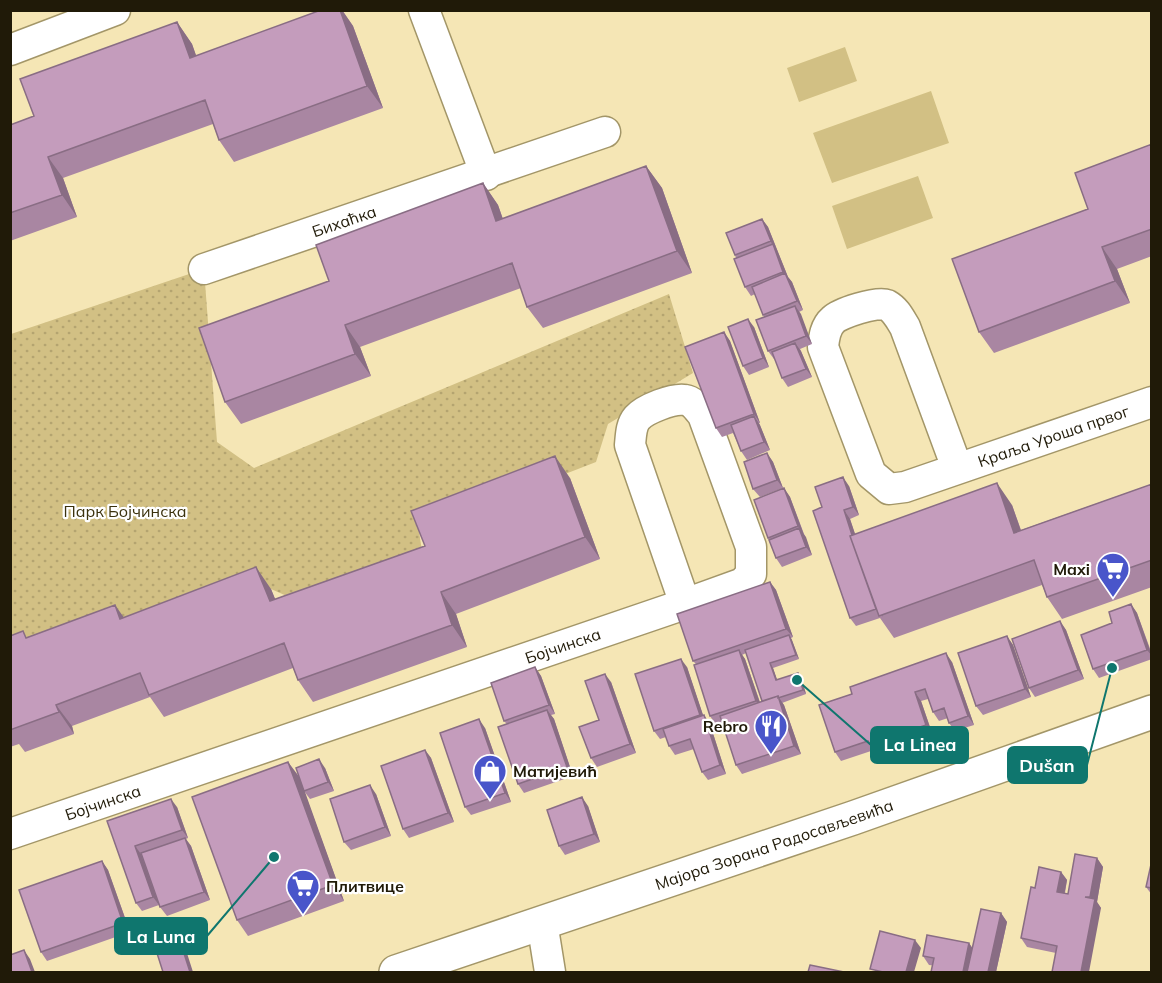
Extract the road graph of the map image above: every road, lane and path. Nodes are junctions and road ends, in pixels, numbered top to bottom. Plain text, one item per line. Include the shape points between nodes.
1 (115, 10) edge
2 (424, 10) edge
3 (10, 50) edge
4 (604, 132) dead end
5 (486, 175) junction
6 (204, 269) dead end
7 (1152, 402) edge
8 (957, 468) junction
9 (685, 604) junction
10 (1152, 712) edge
11 (10, 834) edge
12 (542, 922) junction
13 (396, 972) edge
14 (550, 972) edge

1 - 3 street
2 - 5 street
4 - 5 street, Бихаћка
5 - 6 street, Бихаћка
7 - 8 street, Краља Уроша првог
8 - 8 street, Краља Уроша првог via 905,327 894,310 875,303 834,319 823,347 871,474 882,486 897,488
9 - 9 street, Бојчинска via 630,445 633,425 639,416 677,400 695,405 703,415 751,547 751,574 743,584
9 - 11 street, Бојчинска
10 - 12 main road, Мајора Зорана Радосављевића
12 - 13 main road, Мајора Зорана Радосављевића
12 - 14 street

